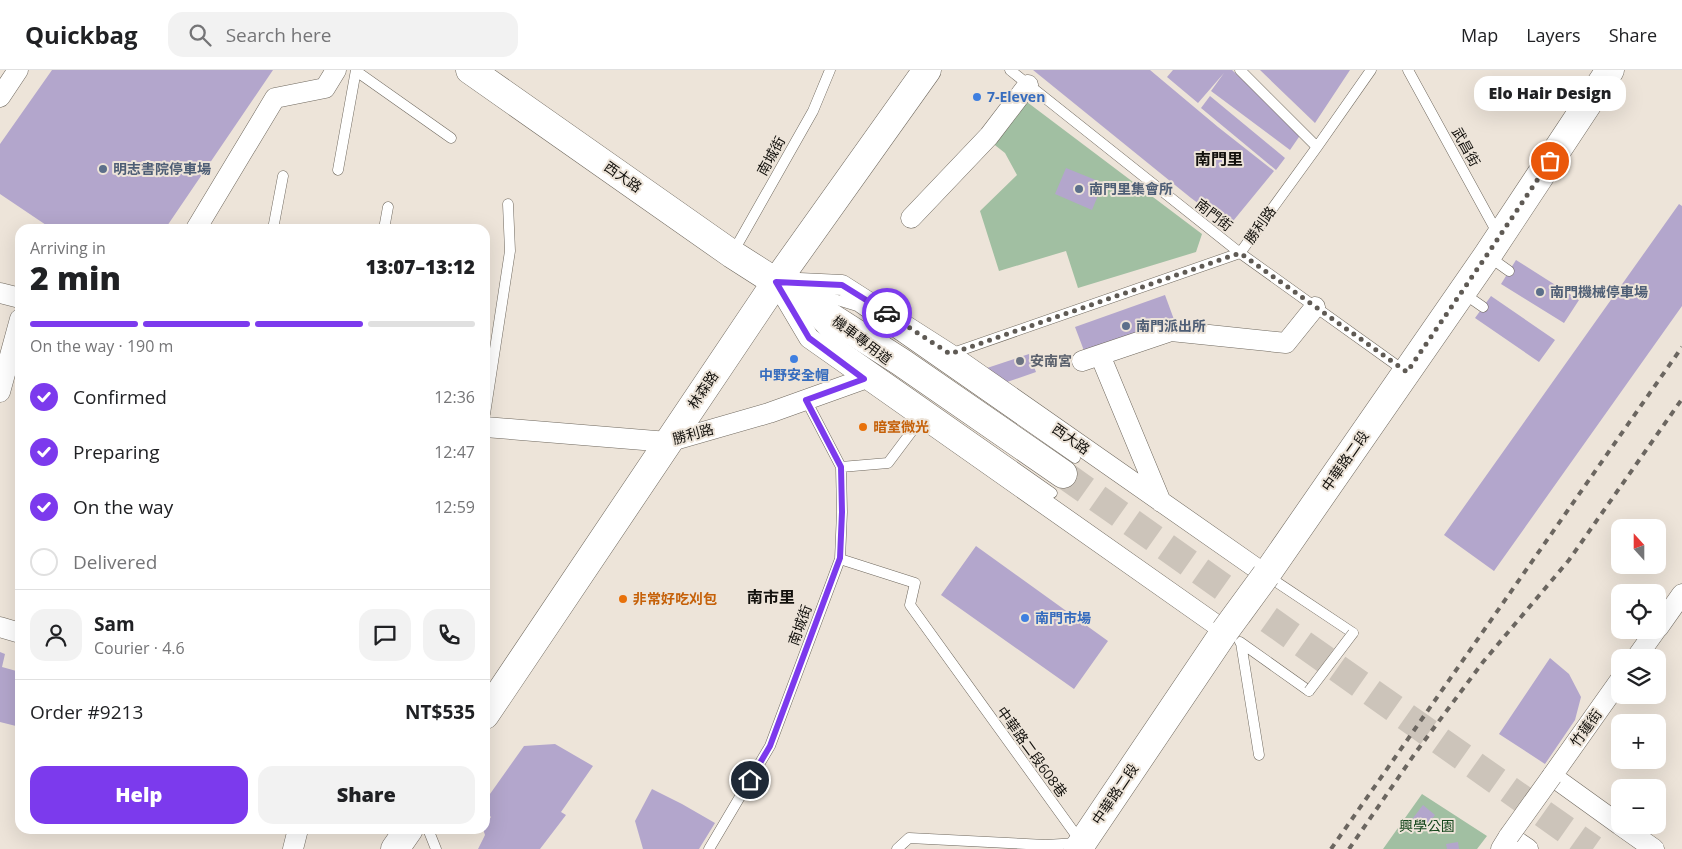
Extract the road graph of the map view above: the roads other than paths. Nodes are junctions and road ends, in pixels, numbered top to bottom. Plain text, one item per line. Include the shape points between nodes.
1 (18, 70) edge
2 (349, 70) edge
3 (470, 70) edge
4 (830, 70) edge
5 (927, 70) edge
6 (1010, 70) edge
7 (1240, 70) edge
8 (1371, 70) edge
9 (1408, 70) edge
10 (1610, 70) edge
11 (1028, 85) junction
12 (0, 97) edge
13 (451, 138) dead end
14 (1317, 147) junction
15 (338, 170) dead end
16 (283, 176) dead end
17 (508, 204) dead end
18 (388, 207) dead end
19 (911, 218) dead end
20 (199, 224) edge
21 (274, 224) edge
22 (385, 224) edge
23 (1493, 246) junction
24 (1240, 253) junction
25 (732, 254) junction
26 (1509, 271) dead end
27 (776, 282) junction
28 (0, 293) edge
29 (15, 297) edge
30 (1315, 307) junction
31 (15, 336) edge
32 (950, 354) junction
33 (1407, 372) junction
34 (864, 379) junction
35 (490, 381) edge
36 (0, 392) edge
37 (806, 400) junction
38 (921, 419) junction
39 (490, 428) edge
40 (668, 442) junction
41 (841, 467) junction
42 (1063, 475) tunnel mouth
43 (1161, 502) junction
44 (840, 558) junction
45 (1266, 575) junction
46 (1682, 594) edge
47 (1666, 616) edge
48 (0, 627) edge
49 (15, 632) edge
50 (1233, 637) junction
51 (1611, 693) edge
52 (490, 709) edge
53 (1259, 755) dead end
54 (1552, 776) junction
55 (1611, 819) edge
56 (297, 834) edge
57 (406, 834) edge
58 (430, 834) edge
59 (1633, 834) edge
60 (1505, 843) edge
61 (293, 849) edge
62 (395, 849) edge
63 (436, 849) edge
64 (710, 849) edge
65 (897, 849) edge
66 (1078, 849) edge
67 (1528, 849) edge
68 (1654, 849) edge

1 - 12 street
2 - 13 lane
2 - 15 lane
2 - 20 street via 324,88 275,98
3 - 25 street, 西大路
4 - 25 lane, 南城街 via 813,111
5 - 27 street, 林森路
6 - 11 lane, 南門街
7 - 14 lane
8 - 14 lane, 勝利路
9 - 23 lane, 武昌街
10 - 23 street, 中華路二段
11 - 19 street via 989,136
11 - 24 lane, 南門街
14 - 24 lane, 勝利路
16 - 21 lane
17 - 35 lane via 510,251
18 - 22 lane
23 - 26 lane
23 - 33 street, 中華路二段 via 1472,300
24 - 30 lane, 南門街
24 - 32 lane, 勝利路
25 - 27 street, 西大路
27 - 32 street, 西大路 via 842,285
27 - 34 street, 西大路 via 809,338
27 - 40 street, 林森路
27 - 42 street, 西大路 via 901,362
28 - 29 street
30 - 33 lane, 南門街
30 - 43 street via 1286,343 1170,331 1091,358
31 - 36 street
32 - 43 street, 西大路
33 - 45 street, 中華路二段
34 - 37 street, 勝利路
34 - 38 street, 西大路
37 - 40 street, 勝利路
37 - 41 lane, 南城街
38 - 41 lane via 888,463
38 - 50 street, 西大路
39 - 40 street, 勝利路
40 - 52 street, 林森路
41 - 44 lane, 南城街
43 - 45 street, 西大路
44 - 64 lane, 南城街 via 770,746
44 - 65 lane, 中華路二段608巷 via 915,584 910,605 1081,843 1046,845 909,838
45 - 50 street, 中華路二段, bridge
45 - 50 lane, 西大路, bridge via 1353,633 1309,691
46 - 47 street
48 - 49 street
50 - 53 lane
50 - 66 street, 中華路二段
51 - 54 street, 竹蓮街
54 - 55 street
54 - 60 street, 竹蓮街, bridge
56 - 61 street
57 - 62 street
58 - 63 lane
59 - 68 street
60 - 67 street

